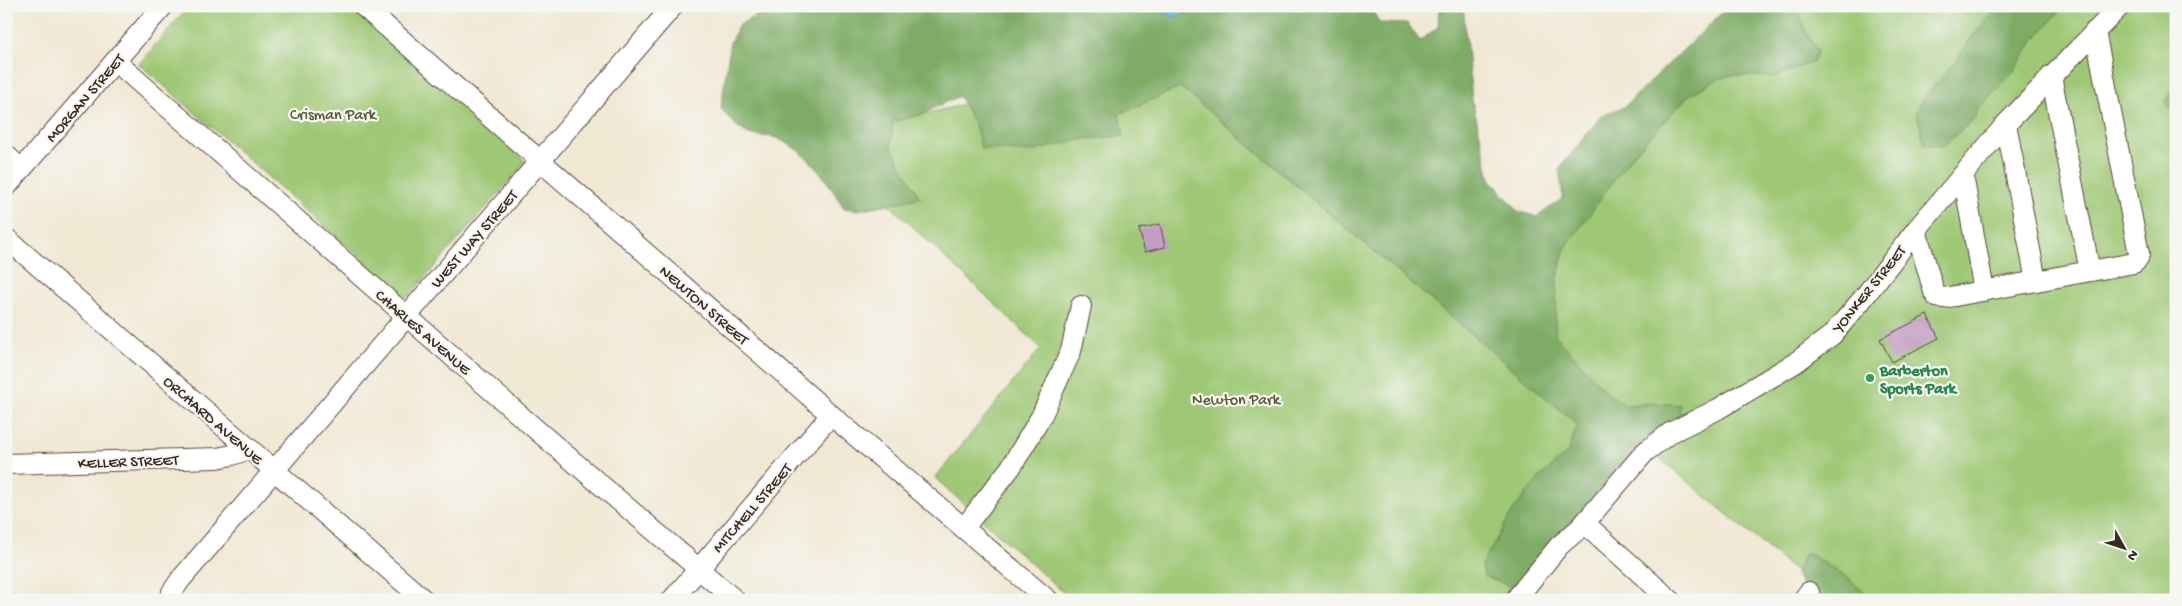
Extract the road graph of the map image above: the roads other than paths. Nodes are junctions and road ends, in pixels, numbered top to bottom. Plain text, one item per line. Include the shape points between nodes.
1 (163, 6) edge
2 (364, 6) edge
3 (673, 6) edge
4 (2120, 6) edge
5 (2095, 31) junction
6 (115, 61) junction
7 (2051, 76) junction
8 (2006, 124) junction
9 (6, 156) edge
10 (540, 161) junction
11 (21, 170) junction
12 (1963, 175) junction
13 (6, 187) edge
14 (1916, 230) junction
15 (6, 238) edge
16 (2090, 271) junction
17 (2036, 281) junction
18 (1984, 291) junction
19 (1081, 306) dead end
20 (406, 315) junction
21 (831, 415) junction
22 (249, 449) junction
23 (6, 464) edge
24 (274, 471) junction
25 (1581, 527) junction
26 (964, 528) junction
27 (699, 568) junction
28 (171, 600) edge
29 (424, 600) edge
30 (672, 600) edge
31 (735, 600) edge
32 (1048, 600) edge
33 (1515, 600) edge
34 (1670, 600) edge

1 - 6 street, MORGAN STREET
2 - 10 street, NEWTON STREET
3 - 10 street, WEST WAY STREET
4 - 5 street, YONKER STREET
5 - 7 street, YONKER STREET
5 - 16 street via 2139,254 2134,263
6 - 11 street, MORGAN STREET
6 - 20 street, CHARLES AVENUE
7 - 8 street, YONKER STREET
7 - 16 street
8 - 12 street, YONKER STREET
8 - 17 street
9 - 11 street
10 - 20 street, WEST WAY STREET
10 - 21 street, NEWTON STREET
11 - 13 street, MORGAN STREET
12 - 14 street, YONKER STREET
12 - 18 street
14 - 18 street via 1937,297
14 - 25 street, YONKER STREET via 1862,301 1832,334 1795,363 1718,409 1670,433 1645,452
15 - 22 street, ORCHARD AVENUE
16 - 17 street
17 - 18 street
19 - 26 street via 1071,351 1041,418 1012,467
20 - 24 street, WEST WAY STREET
20 - 27 street, CHARLES AVENUE
21 - 26 street, NEWTON STREET
21 - 27 street, MITCHELL STREET
22 - 23 street, KELLER STREET via 217,458
22 - 24 street, ORCHARD AVENUE
24 - 28 street, WEST WAY STREET via 181,579 172,592
24 - 29 street, ORCHARD AVENUE
25 - 33 street, YONKER STREET via 1560,546
25 - 34 street via 1590,528
26 - 32 street, NEWTON STREET
27 - 30 street, MITCHELL STREET
27 - 31 street, CHARLES AVENUE

